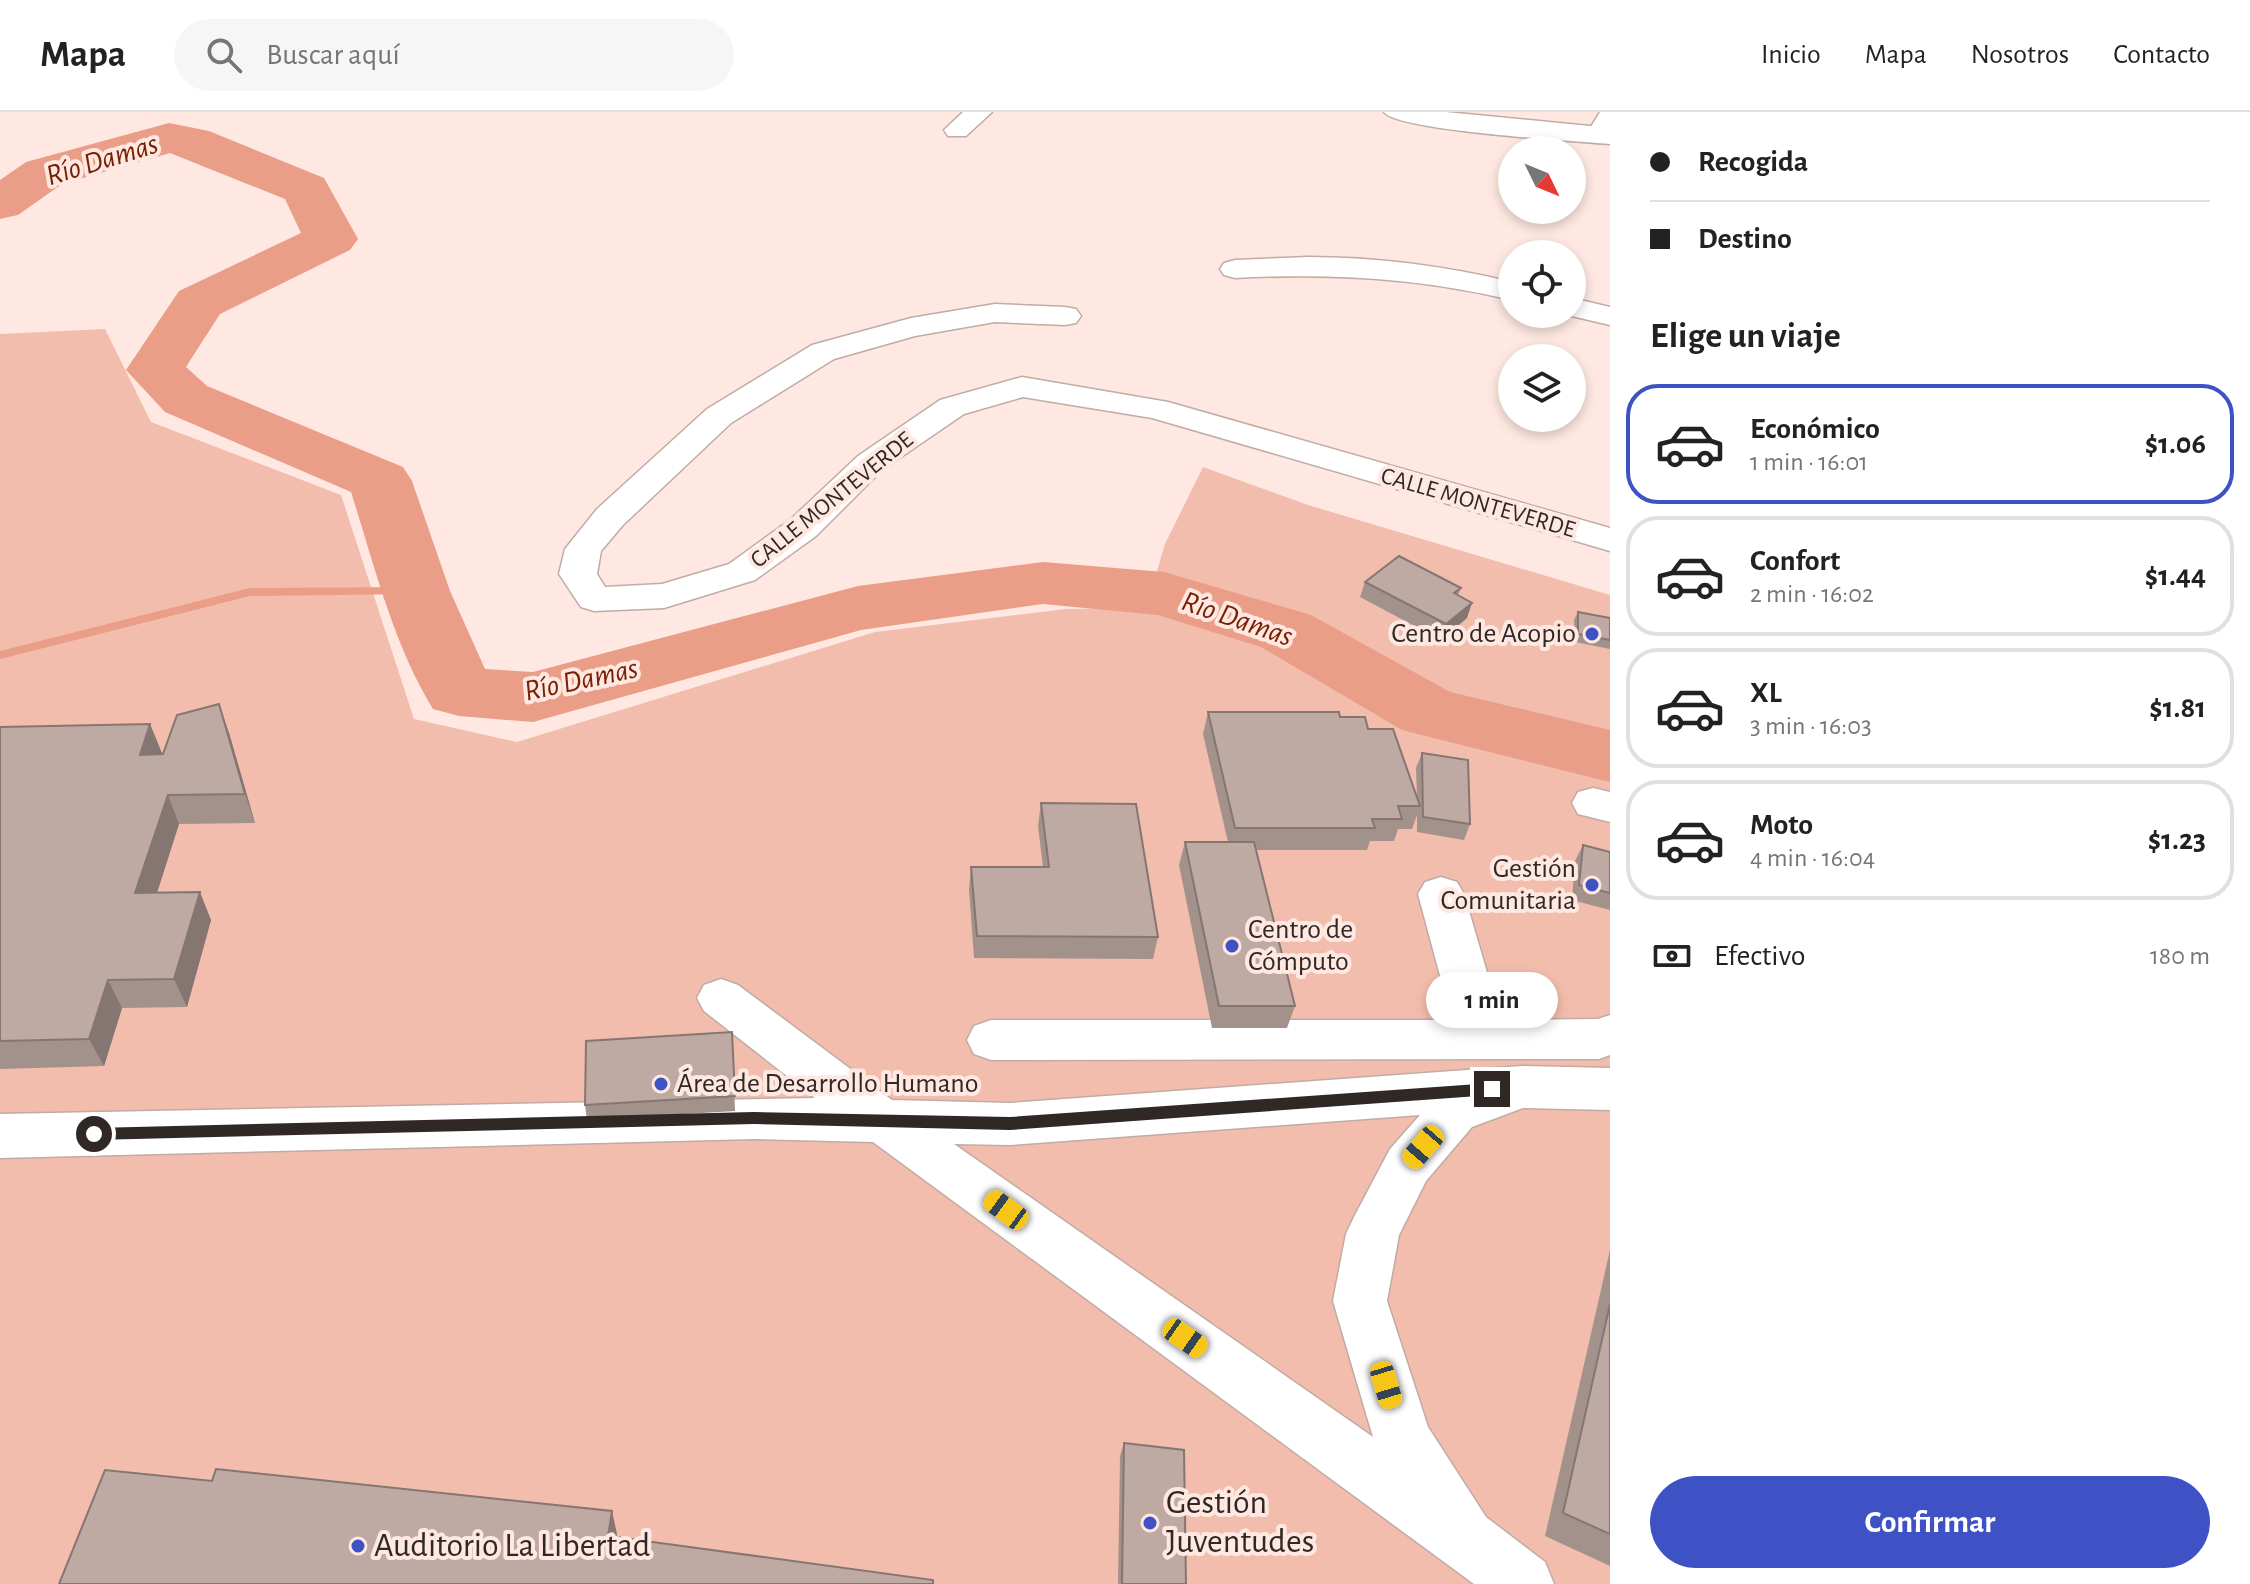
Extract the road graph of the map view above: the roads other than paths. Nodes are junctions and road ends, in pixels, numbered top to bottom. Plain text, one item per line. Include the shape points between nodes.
1 (979, 112) edge
2 (1397, 112) edge
3 (957, 130) dead end
4 (1606, 130) edge
5 (1235, 269) dead end
6 (1498, 288) edge
7 (1586, 310) edge
8 (1065, 316) dead end
9 (1610, 316) edge
10 (1610, 540) edge
11 (1441, 894) dead end
12 (721, 998) dead end
13 (1610, 1035) edge
14 (1482, 1039) junction
15 (991, 1040) dead end
16 (1522, 1087) junction
17 (1610, 1089) edge
18 (878, 1118) junction
19 (0, 1136) edge
20 (1465, 1538) junction
21 (1523, 1584) edge

1 - 3 street
2 - 4 street via 1484,126
5 - 6 street via 1331,263 1414,268
7 - 9 street
8 - 10 street, CALLE MONTEVERDE via 995,313 911,327 823,352 708,426 610,517 583,549 578,574 594,599 664,596 742,572 803,528 870,463 952,407 1022,387 1156,409
11 - 14 street
12 - 18 street
13 - 14 street
14 - 15 street
16 - 17 street
16 - 18 street via 1010,1124
16 - 20 street via 1454,1112 1408,1165 1373,1234 1360,1301 1403,1441
18 - 19 street
18 - 20 street
20 - 21 street

